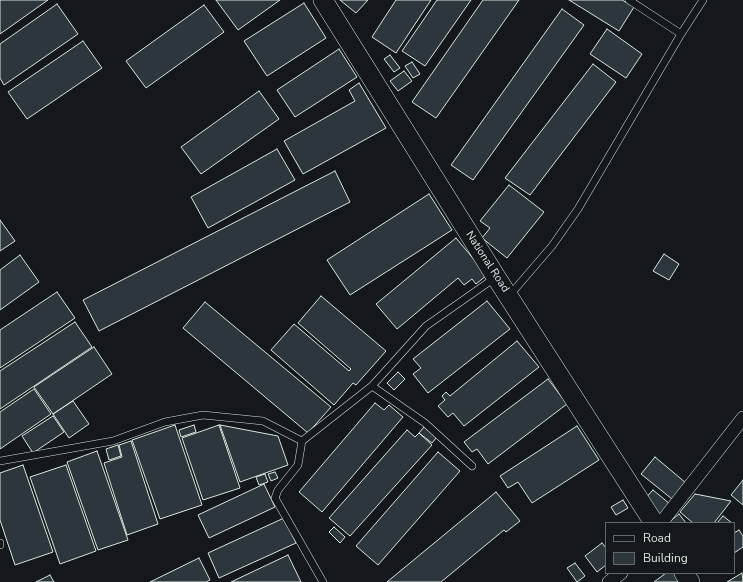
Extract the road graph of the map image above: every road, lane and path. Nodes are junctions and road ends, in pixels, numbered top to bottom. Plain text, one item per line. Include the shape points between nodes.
1 (323, 0) edge
2 (629, 0) edge
3 (703, 0) edge
4 (681, 34) junction
5 (496, 277) junction
6 (509, 296) junction
7 (372, 386) junction
8 (743, 418) edge
9 (302, 441) junction
10 (0, 461) edge
11 (472, 466) dead end
12 (653, 522) edge
13 (662, 522) edge
14 (620, 574) edge
15 (323, 582) edge
16 (609, 582) edge

1 - 5 main road, National Road
2 - 4 lane
3 - 4 lane
4 - 6 lane via 578,209 552,246
5 - 6 main road, National Road
5 - 7 lane via 426,326
6 - 12 main road, National Road
7 - 9 lane
7 - 11 lane via 425,423
8 - 13 street
9 - 10 lane via 263,421 203,415 165,422 113,441
9 - 15 lane via 298,465 278,490 275,498
14 - 16 street

